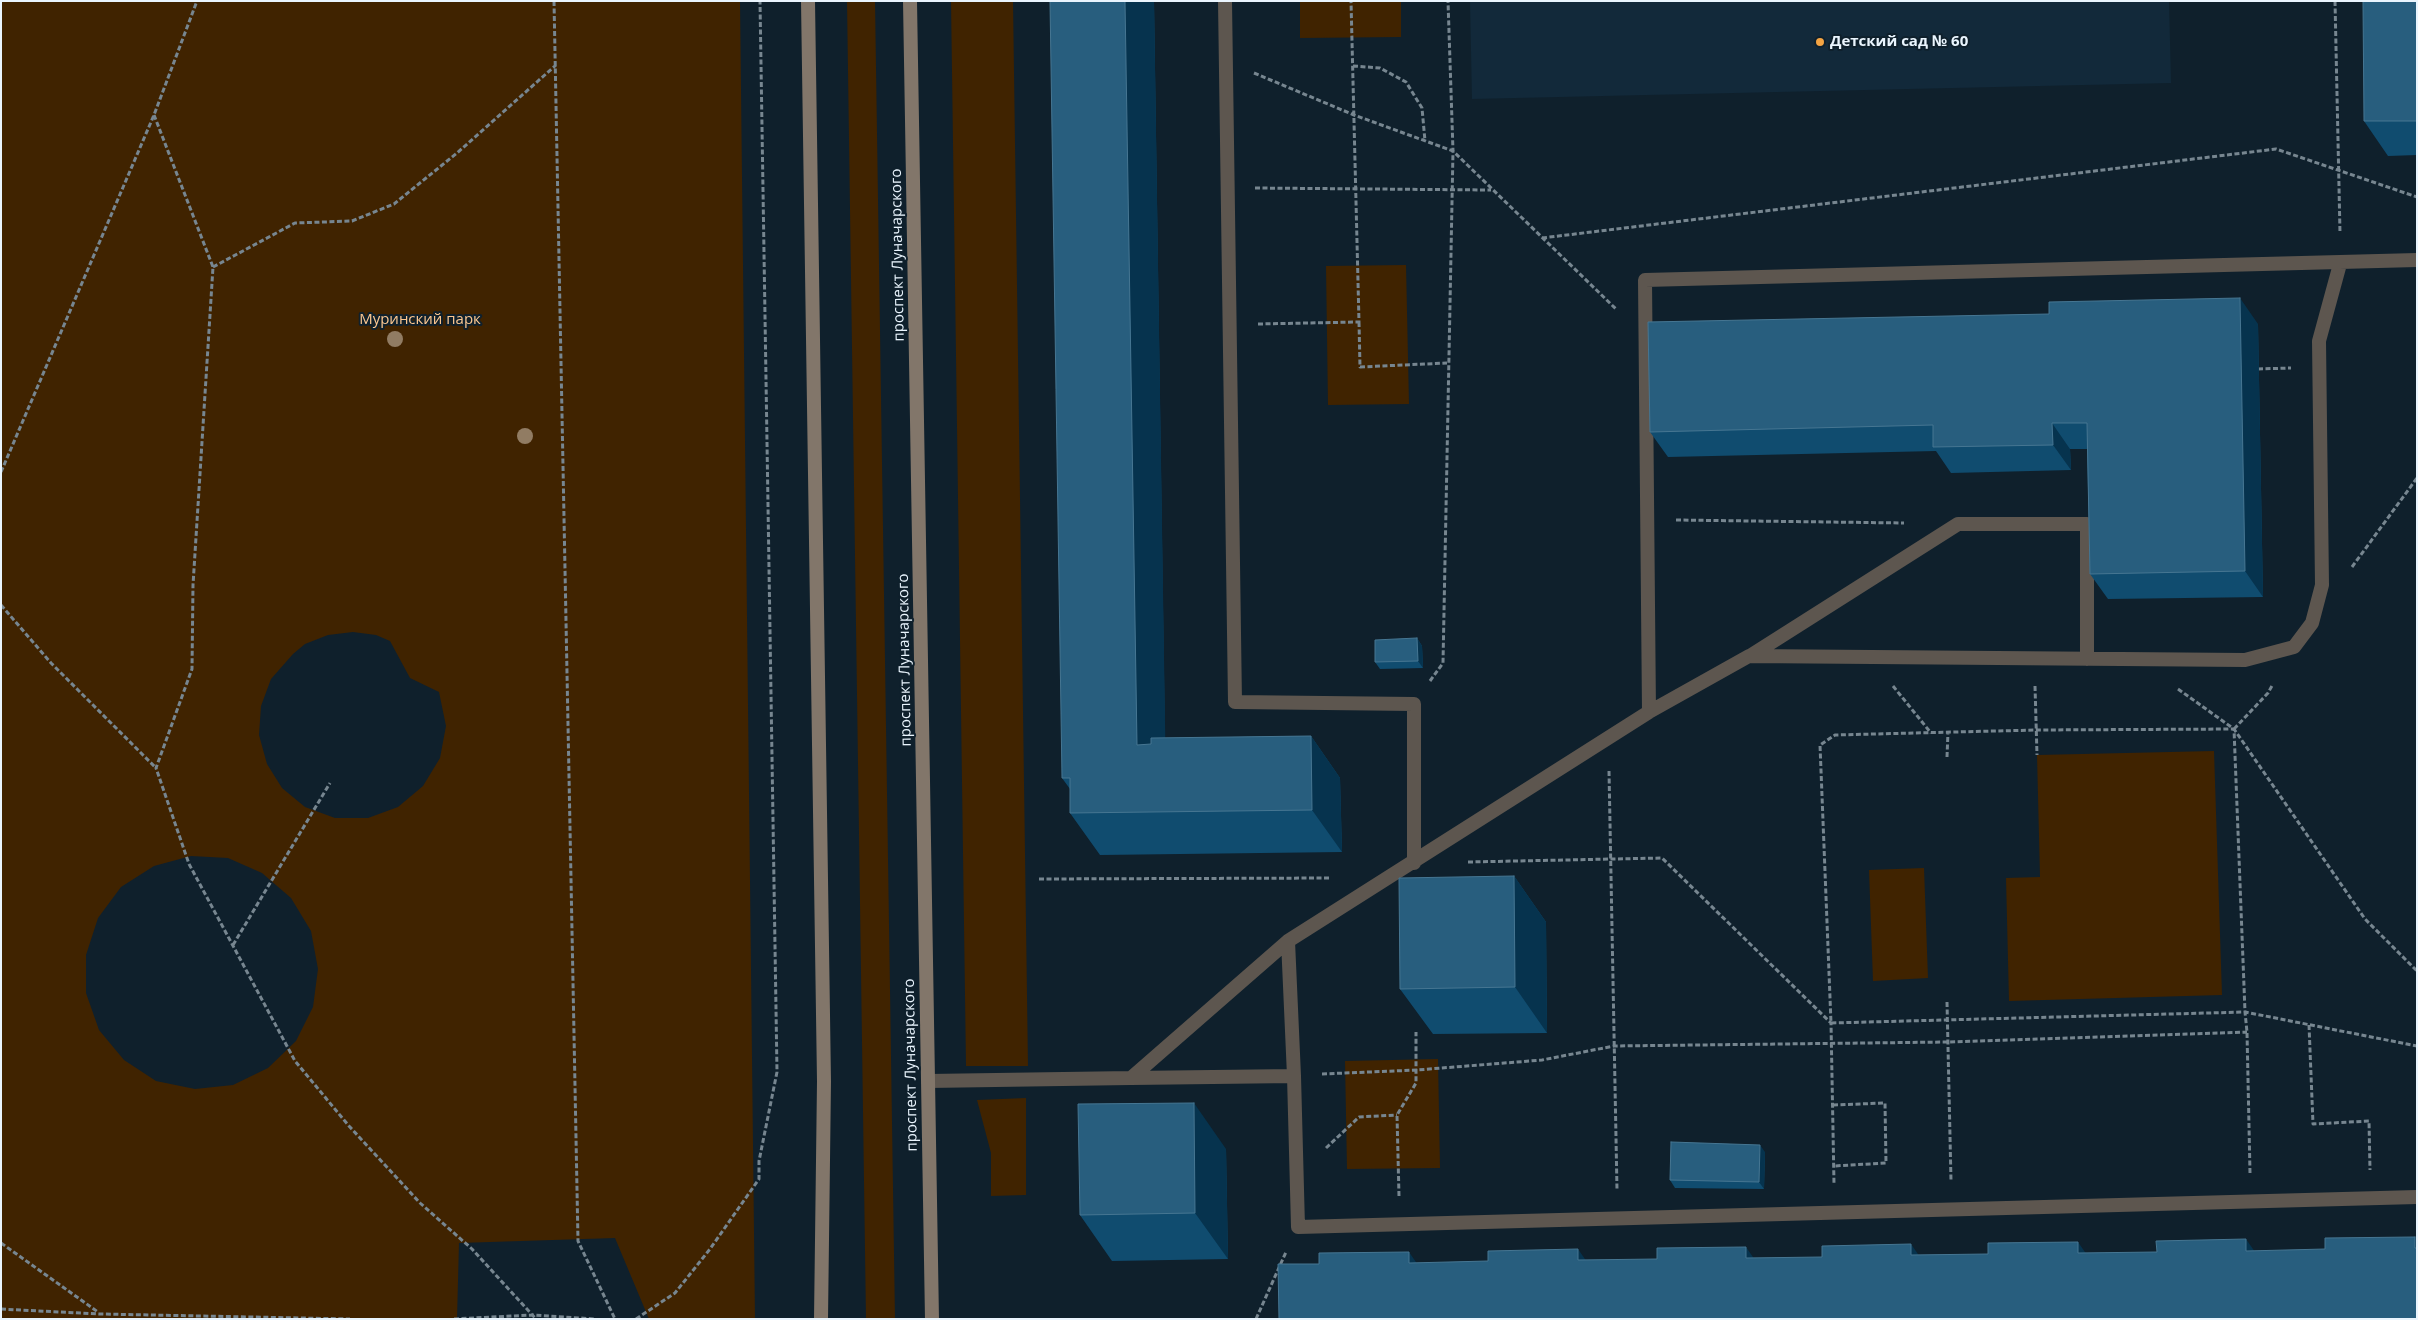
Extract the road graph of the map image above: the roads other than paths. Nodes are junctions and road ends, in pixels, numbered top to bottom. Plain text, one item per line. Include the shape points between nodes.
1 (808, 1) edge
2 (910, 1) edge
3 (1225, 1) edge
4 (2417, 260) edge
5 (2340, 264) junction
6 (1750, 656) junction
7 (2087, 659) junction
8 (1649, 712) junction
9 (1414, 863) junction
10 (1288, 941) junction
11 (1294, 1076) junction
12 (1131, 1078) junction
13 (928, 1081) junction
14 (2417, 1197) edge
15 (821, 1319) edge
16 (932, 1319) edge

1 - 15 main road via 824,1081
2 - 13 main road, проспект Луначарского
3 - 9 lane via 1235,702 1414,704
4 - 5 lane
5 - 7 lane via 2318,341 2322,585 2312,623 2294,647 2245,660
5 - 8 lane via 1645,280
6 - 7 lane
6 - 7 lane via 1958,524 2087,524
6 - 8 lane
8 - 9 lane
9 - 10 lane
10 - 11 lane
10 - 12 lane
11 - 12 lane
11 - 14 lane via 1298,1226
12 - 13 lane
13 - 16 main road, проспект Луначарского

